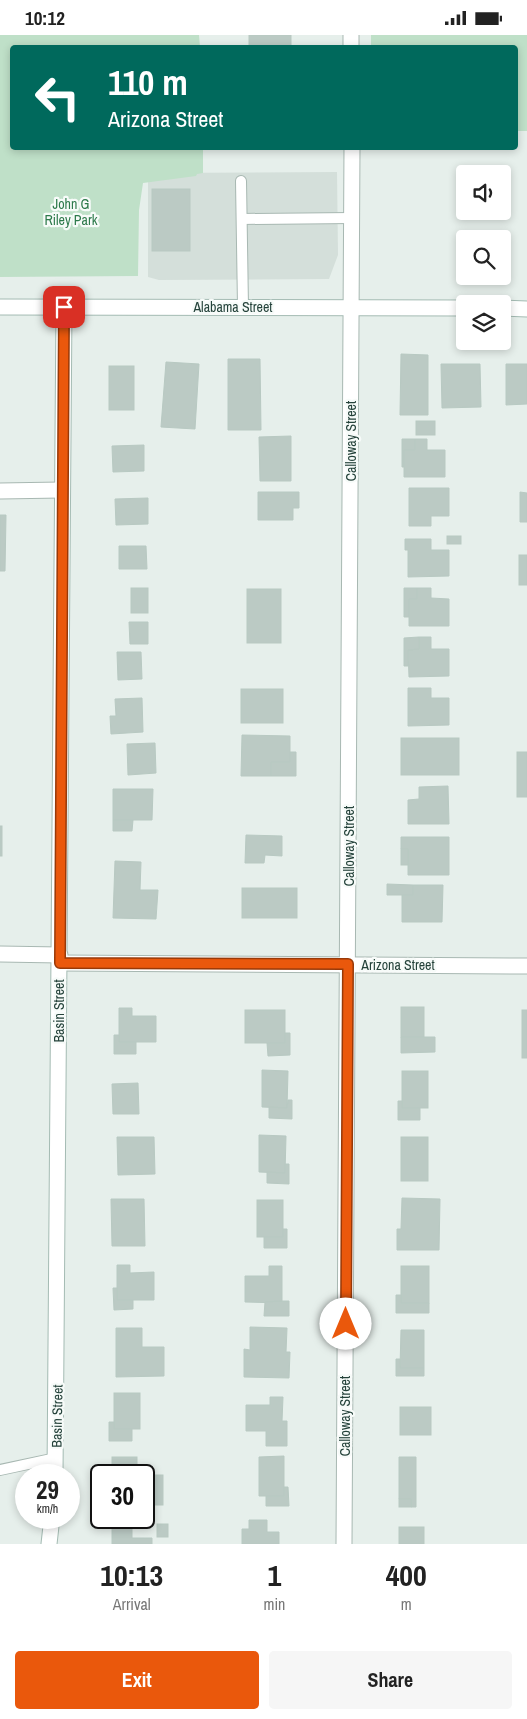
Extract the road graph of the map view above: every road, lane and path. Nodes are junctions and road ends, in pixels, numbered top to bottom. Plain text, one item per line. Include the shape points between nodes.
1 (352, 150) edge
2 (241, 181) dead end
3 (352, 218) junction
4 (242, 219) junction
5 (0, 307) edge
6 (64, 307) junction
7 (243, 307) junction
8 (352, 307) junction
9 (456, 308) edge
10 (511, 308) edge
11 (527, 309) edge
12 (61, 490) junction
13 (0, 491) edge
14 (0, 954) edge
15 (60, 959) junction
16 (348, 964) junction
17 (527, 966) edge
18 (56, 1458) junction
19 (56, 1464) edge
20 (0, 1470) edge
21 (51, 1529) edge
22 (49, 1544) edge
23 (344, 1544) edge

1 - 3 street, Calloway Street
2 - 4 lane
3 - 4 lane
3 - 8 street, Calloway Street
4 - 7 lane
5 - 6 street, Alabama Street
6 - 7 street, Alabama Street
6 - 12 street, Basin Street
7 - 8 street, Alabama Street
8 - 9 street, Alabama Street
8 - 16 street, Calloway Street
10 - 11 street
12 - 13 street
12 - 15 street, Basin Street
14 - 15 street, Arizona Street
15 - 16 street, Arizona Street
15 - 18 street, Basin Street
16 - 17 street, Arizona Street
16 - 23 street, Calloway Street
18 - 19 street, Basin Street
18 - 20 lane
21 - 22 street

